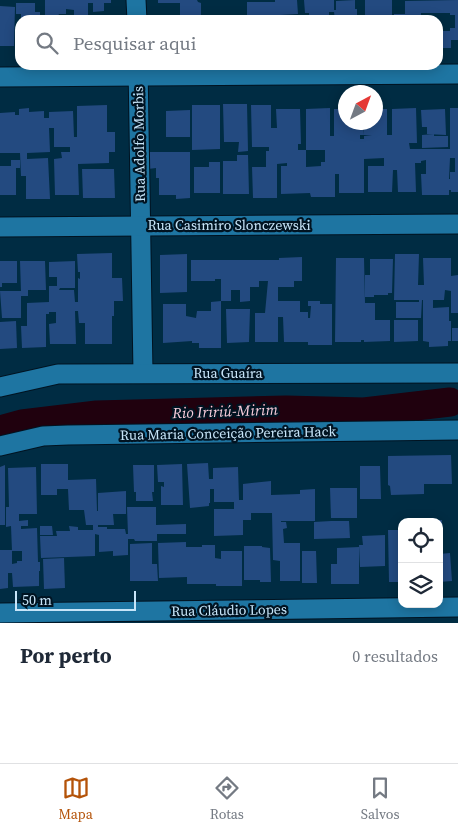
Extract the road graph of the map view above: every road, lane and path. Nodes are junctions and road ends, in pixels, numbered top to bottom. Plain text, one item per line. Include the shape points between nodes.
1 (136, 0) edge
2 (137, 15) edge
3 (138, 71) edge
4 (458, 74) edge
5 (0, 77) edge
6 (458, 224) edge
7 (140, 226) junction
8 (0, 227) edge
9 (143, 373) junction
10 (458, 373) edge
11 (0, 387) edge
12 (458, 430) edge
13 (0, 446) edge
14 (458, 607) edge
15 (0, 613) edge

1 - 2 street
3 - 4 street
3 - 5 street
3 - 7 street, Rua Adolfo Morbis
6 - 7 street, Rua Casimiro Slonczewski
7 - 8 street, Rua Casimiro Slonczewski
7 - 9 street, Rua Adolfo Morbis
9 - 10 street, Rua Guaíra
9 - 11 street, Rua Guaíra via 58,374
12 - 13 street, Rua Maria Conceição Pereira Hack via 68,435 43,436
14 - 15 street, Rua Cláudio Lopes

